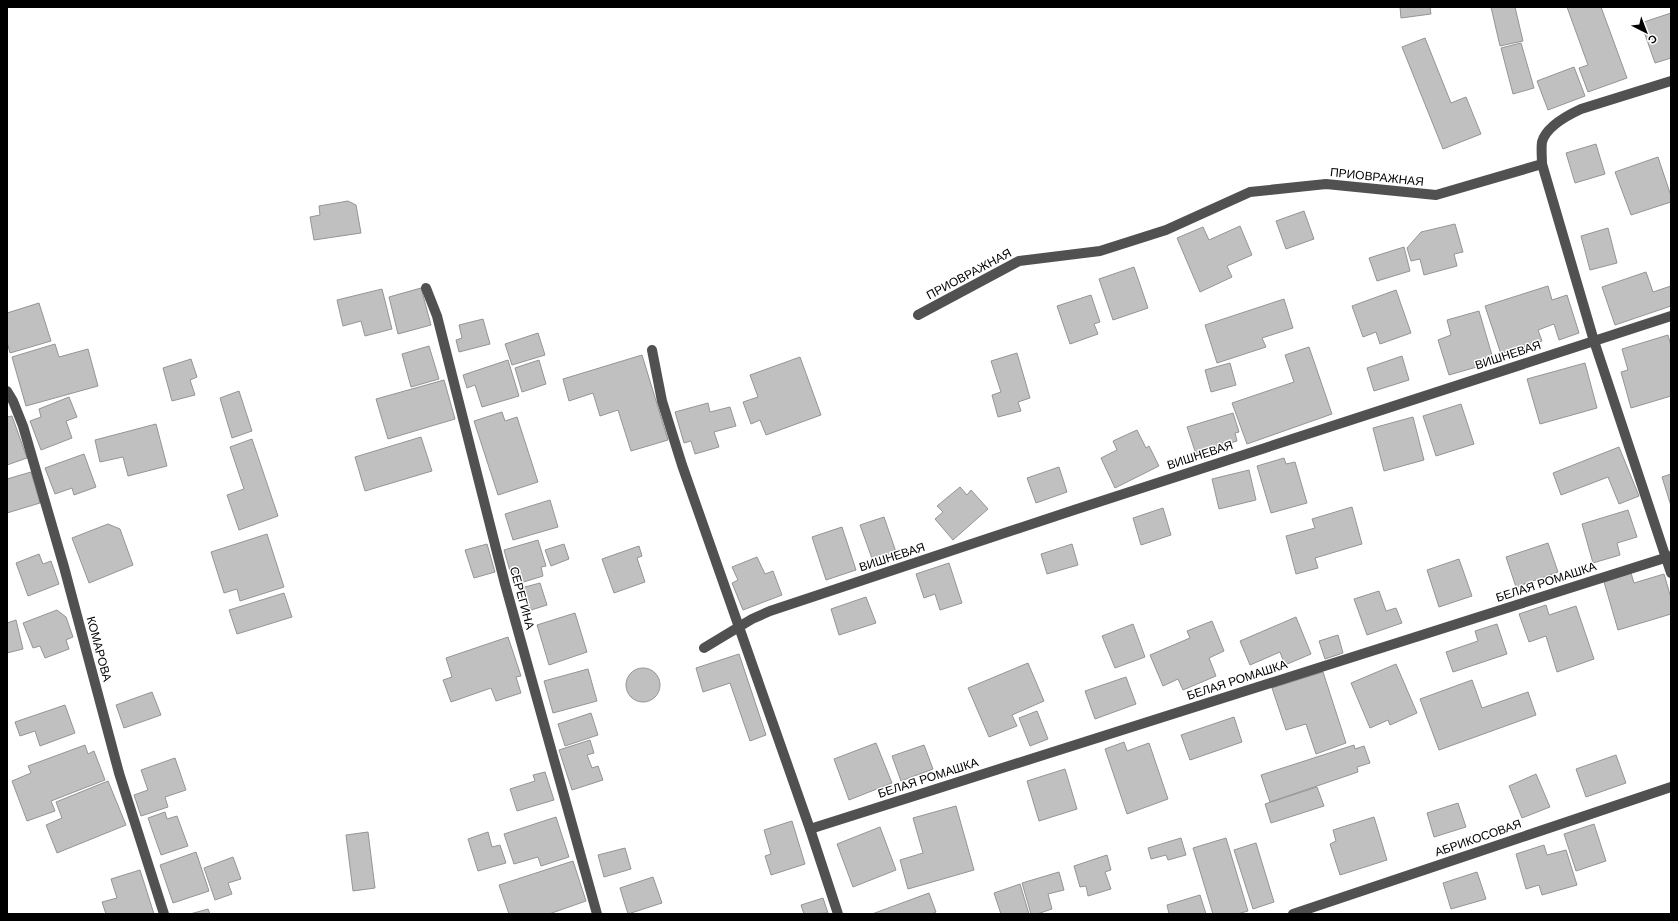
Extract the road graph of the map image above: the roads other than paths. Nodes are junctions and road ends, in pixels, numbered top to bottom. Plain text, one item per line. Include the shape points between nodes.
1 (1671, 81) edge
2 (1542, 164) junction
3 (426, 288) dead end
4 (918, 315) dead end
5 (1671, 316) edge
6 (1594, 341) junction
7 (652, 350) dead end
8 (7, 391) edge
9 (1668, 556) edge
10 (1671, 573) edge
11 (739, 626) junction
12 (704, 648) dead end
13 (1671, 787) edge
14 (810, 829) junction
15 (164, 914) edge
16 (597, 914) edge
17 (838, 914) edge
18 (1293, 914) edge

1 - 2 street via 1581,109 1567,116 1552,127 1542,141
2 - 4 street, ПРИОВРАЖНАЯ via 1436,195 1326,184 1250,192 1166,230 1100,251 1019,261
2 - 6 street
3 - 16 street, СЕРЕГИНА via 437,316 504,584
5 - 6 street, ВИШНЕВАЯ
6 - 9 street
6 - 11 street, ВИШНЕВАЯ via 1015,530 770,612
7 - 11 street via 662,401
8 - 15 street, КОМАРОВА via 23,426 119,773
9 - 10 street
9 - 14 street, БЕЛАЯ РОМАШКА
11 - 12 street, ВИШНЕВАЯ
11 - 14 street
13 - 18 street, АБРИКОСОВАЯ
14 - 17 street

